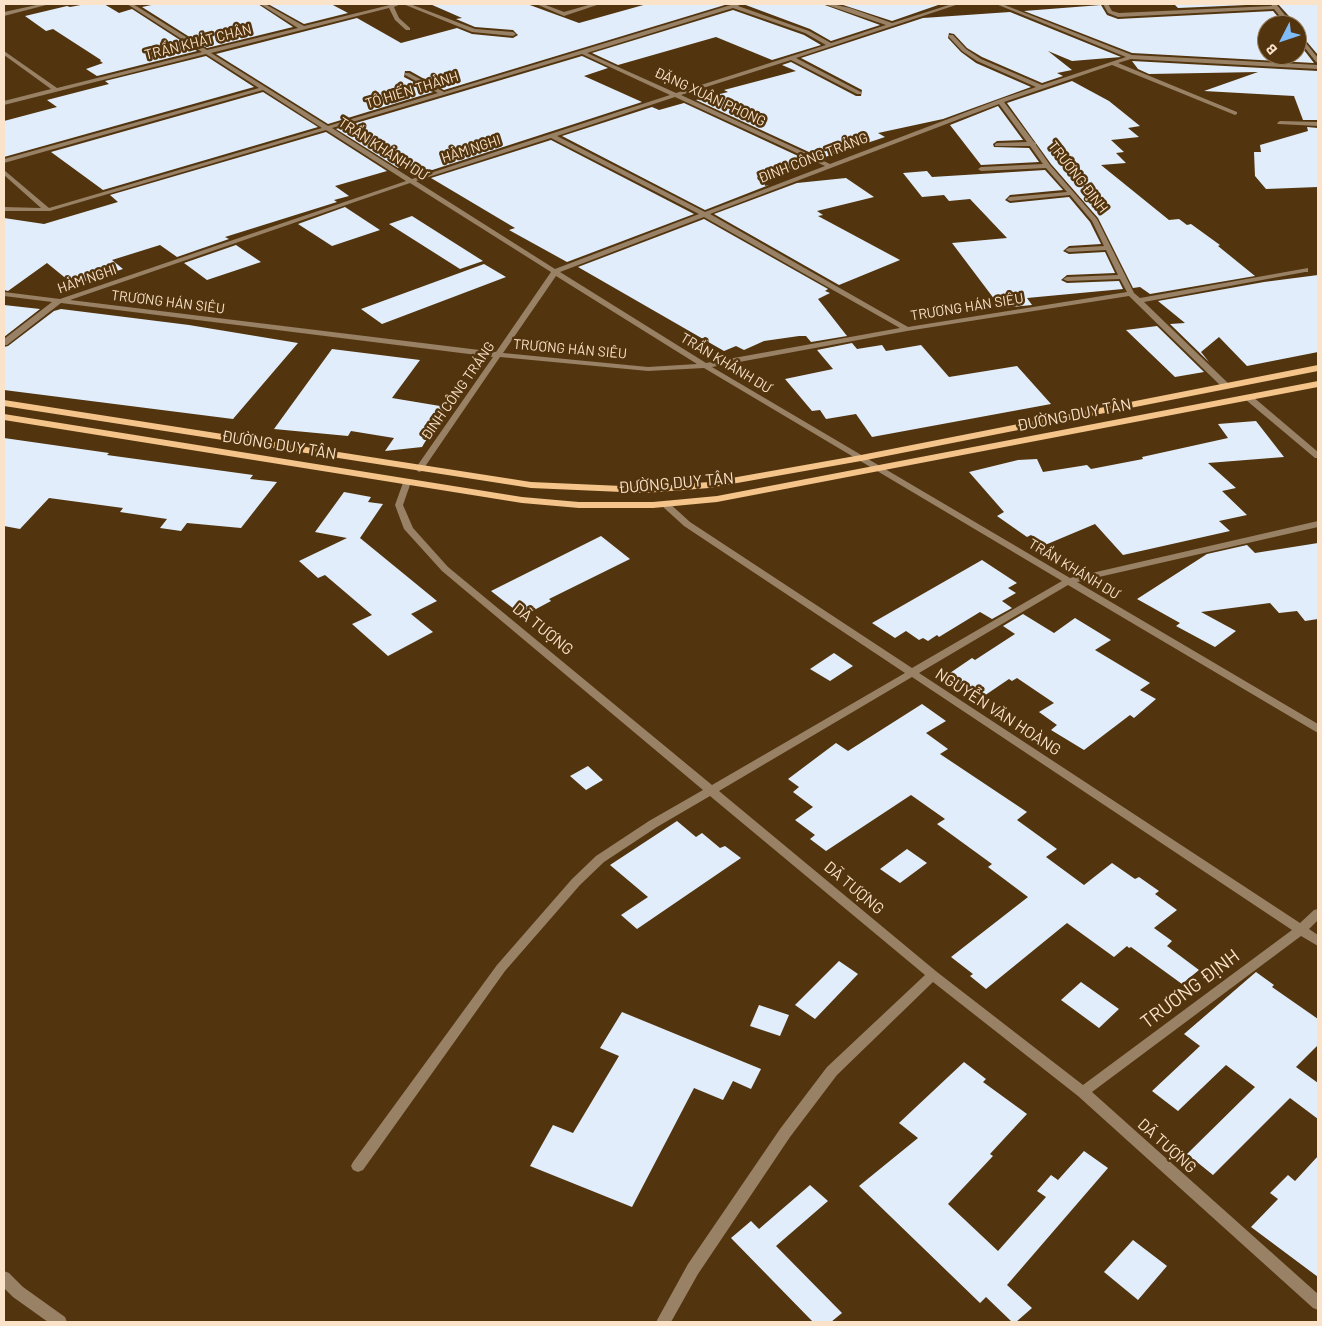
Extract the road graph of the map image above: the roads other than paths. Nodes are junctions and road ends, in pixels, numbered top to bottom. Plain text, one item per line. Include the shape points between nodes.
1 (47, 4) edge
2 (130, 4) edge
3 (262, 4) edge
4 (399, 4) edge
5 (406, 4) edge
6 (539, 4) edge
7 (597, 4) edge
8 (826, 4) edge
9 (957, 4) edge
10 (998, 4) edge
11 (1106, 4) edge
12 (736, 5) edge
13 (1274, 5) edge
14 (391, 6) junction
15 (4, 14) edge
16 (1282, 15) edge
17 (891, 25) junction
18 (304, 28) junction
19 (408, 29) dead end
20 (474, 31) junction
21 (513, 34) dead end
22 (951, 36) dead end
23 (470, 39) dead end
24 (831, 45) junction
25 (1307, 47) edge
26 (4, 52) edge
27 (208, 52) junction
28 (581, 52) junction
29 (1131, 57) junction
30 (792, 58) junction
31 (1318, 61) edge
32 (1112, 64) junction
33 (1318, 67) edge
34 (407, 74) dead end
35 (1041, 87) junction
36 (264, 88) junction
37 (56, 90) junction
38 (859, 93) dead end
39 (444, 94) junction
40 (676, 95) junction
41 (1000, 101) junction
42 (4, 103) edge
43 (1235, 113) dead end
44 (1280, 123) dead end
45 (1318, 124) edge
46 (328, 128) junction
47 (553, 136) junction
48 (1034, 144) junction
49 (996, 145) dead end
50 (4, 161) edge
51 (828, 165) junction
52 (1048, 166) junction
53 (981, 169) dead end
54 (4, 172) edge
55 (410, 181) junction
56 (1073, 193) junction
57 (1010, 199) dead end
58 (4, 208) edge
59 (48, 210) junction
60 (704, 214) junction
61 (1108, 248) junction
62 (1069, 250) dead end
63 (1305, 270) dead end
64 (556, 271) junction
65 (1122, 277) junction
66 (1067, 279) dead end
67 (4, 294) edge
68 (1131, 294) junction
69 (1138, 300) junction
70 (58, 302) junction
71 (907, 329) junction
72 (4, 343) edge
73 (499, 355) junction
74 (705, 366) junction
75 (1318, 368) edge
76 (1318, 384) edge
77 (1226, 386) junction
78 (1249, 398) junction
79 (4, 403) edge
80 (4, 417) edge
81 (1318, 456) edge
82 (861, 458) junction
83 (419, 469) junction
84 (880, 469) junction
85 (407, 482) junction
86 (665, 504) junction
87 (1318, 524) edge
88 (1069, 580) junction
89 (912, 673) junction
90 (1318, 729) edge
91 (712, 790) junction
92 (1318, 913) edge
93 (1301, 929) junction
94 (1318, 941) edge
95 (933, 975) junction
96 (1083, 1092) junction
97 (358, 1166) dead end
98 (4, 1278) edge
99 (1318, 1303) edge
100 (60, 1322) edge
101 (663, 1322) edge

1 - 15 street
2 - 27 street, TRẦN KHÁNH DƯ
3 - 18 street
4 - 14 street, TRẦN KHÁT CHÂN
5 - 20 street
6 - 7 street via 564,14
8 - 17 street
9 - 17 street, HÀM NGHI
10 - 29 street
11 - 13 street via 1110,12 1118,15
12 - 24 street via 807,32
12 - 28 street, TÔ HIẾN THÀNH
13 - 16 street
14 - 18 street, TRẦN KHÁT CHÂN
14 - 19 street via 397,19
17 - 24 street, HÀM NGHI
18 - 27 street, TRẦN KHÁT CHÂN
20 - 21 street
20 - 23 street
22 - 35 street via 979,60
24 - 30 street, HÀM NGHI
25 - 31 street
26 - 37 street
27 - 36 street, TRẦN KHÁNH DƯ
27 - 37 street, TRẦN KHÁT CHÂN
28 - 39 street, TÔ HIẾN THÀNH
28 - 40 street, ĐẶNG XUÂN PHONG
29 - 32 street, ĐINH CÔNG TRÁNG
29 - 33 street, ĐINH CÔNG TRÁNG
30 - 38 street
30 - 40 street, HÀM NGHI
32 - 35 street, ĐINH CÔNG TRÁNG
32 - 43 street
34 - 39 street
35 - 41 street, ĐINH CÔNG TRÁNG
36 - 46 street, TRẦN KHÁNH DƯ
36 - 50 street
37 - 42 street, TRẦN KHÁT CHÂN
39 - 46 street, TÔ HIẾN THÀNH
40 - 47 street, HÀM NGHI
40 - 51 street, ĐẶNG XUÂN PHONG
41 - 48 street, TRƯƠNG ĐỊNH
41 - 51 street, ĐINH CÔNG TRÁNG
44 - 45 street
46 - 55 street, TRẦN KHÁNH DƯ
46 - 59 street, TÔ HIẾN THÀNH
47 - 55 street, HÀM NGHI
47 - 60 street
48 - 49 street
48 - 52 street, TRƯƠNG ĐỊNH
51 - 60 street, ĐINH CÔNG TRÁNG
52 - 53 street
52 - 56 street, TRƯƠNG ĐỊNH
54 - 59 street
55 - 64 street, TRẦN KHÁNH DƯ
55 - 70 street, HÀM NGHI
56 - 57 street
56 - 61 street, TRƯƠNG ĐỊNH via 1095,220
58 - 59 street, TÔ HIẾN THÀNH
60 - 64 street, ĐINH CÔNG TRÁNG
60 - 71 street
61 - 62 street
61 - 65 street, TRƯƠNG ĐỊNH
63 - 69 street
64 - 73 street, ĐINH CÔNG TRÁNG
64 - 74 street, TRẦN KHÁNH DƯ
65 - 66 street
65 - 68 street, TRƯƠNG ĐỊNH
67 - 70 street, TRƯƠNG HÁN SIÊU
68 - 69 street, TRƯƠNG ĐỊNH
68 - 71 street, TRƯƠNG HÁN SIÊU
69 - 77 street, TRƯƠNG ĐỊNH
70 - 72 street, HÀM NGHI
70 - 73 street, TRƯƠNG HÁN SIÊU
71 - 74 street, TRƯƠNG HÁN SIÊU
73 - 74 street, TRƯƠNG HÁN SIÊU via 648,369
73 - 83 street, ĐINH CÔNG TRÁNG
74 - 82 street, TRẦN KHÁNH DƯ
75 - 77 main road, ĐƯỜNG DUY TÂN
76 - 78 main road, ĐƯỜNG DUY TÂN
77 - 82 main road, ĐƯỜNG DUY TÂN
78 - 81 street
78 - 84 main road, ĐƯỜNG DUY TÂN
79 - 83 main road, ĐƯỜNG DUY TÂN
80 - 85 main road, ĐƯỜNG DUY TÂN
82 - 83 main road, ĐƯỜNG DUY TÂN via 709,485 645,490 531,485
82 - 84 street, TRẦN KHÁNH DƯ
84 - 86 main road, ĐƯỜNG DUY TÂN via 718,499
84 - 88 street, TRẦN KHÁNH DƯ
85 - 86 main road, ĐƯỜNG DUY TÂN via 522,500 579,505
85 - 91 street, DÃ TƯỢNG via 398,505 409,529 444,569
86 - 89 street, NGUYỄN VĂN HOÀNG via 687,524
87 - 88 street
88 - 89 street
88 - 90 street, TRẦN KHÁNH DƯ
89 - 91 street
89 - 93 street, NGUYỄN VĂN HOÀNG
91 - 95 street, DÃ TƯỢNG
91 - 97 street via 600,859 576,882 501,968
92 - 93 street, TRƯƠNG ĐỊNH
93 - 94 street, NGUYỄN VĂN HOÀNG
93 - 96 street, TRƯƠNG ĐỊNH
95 - 96 street, DÃ TƯỢNG
95 - 101 street via 832,1071 784,1132 692,1269
96 - 99 street, DÃ TƯỢNG
98 - 100 street

